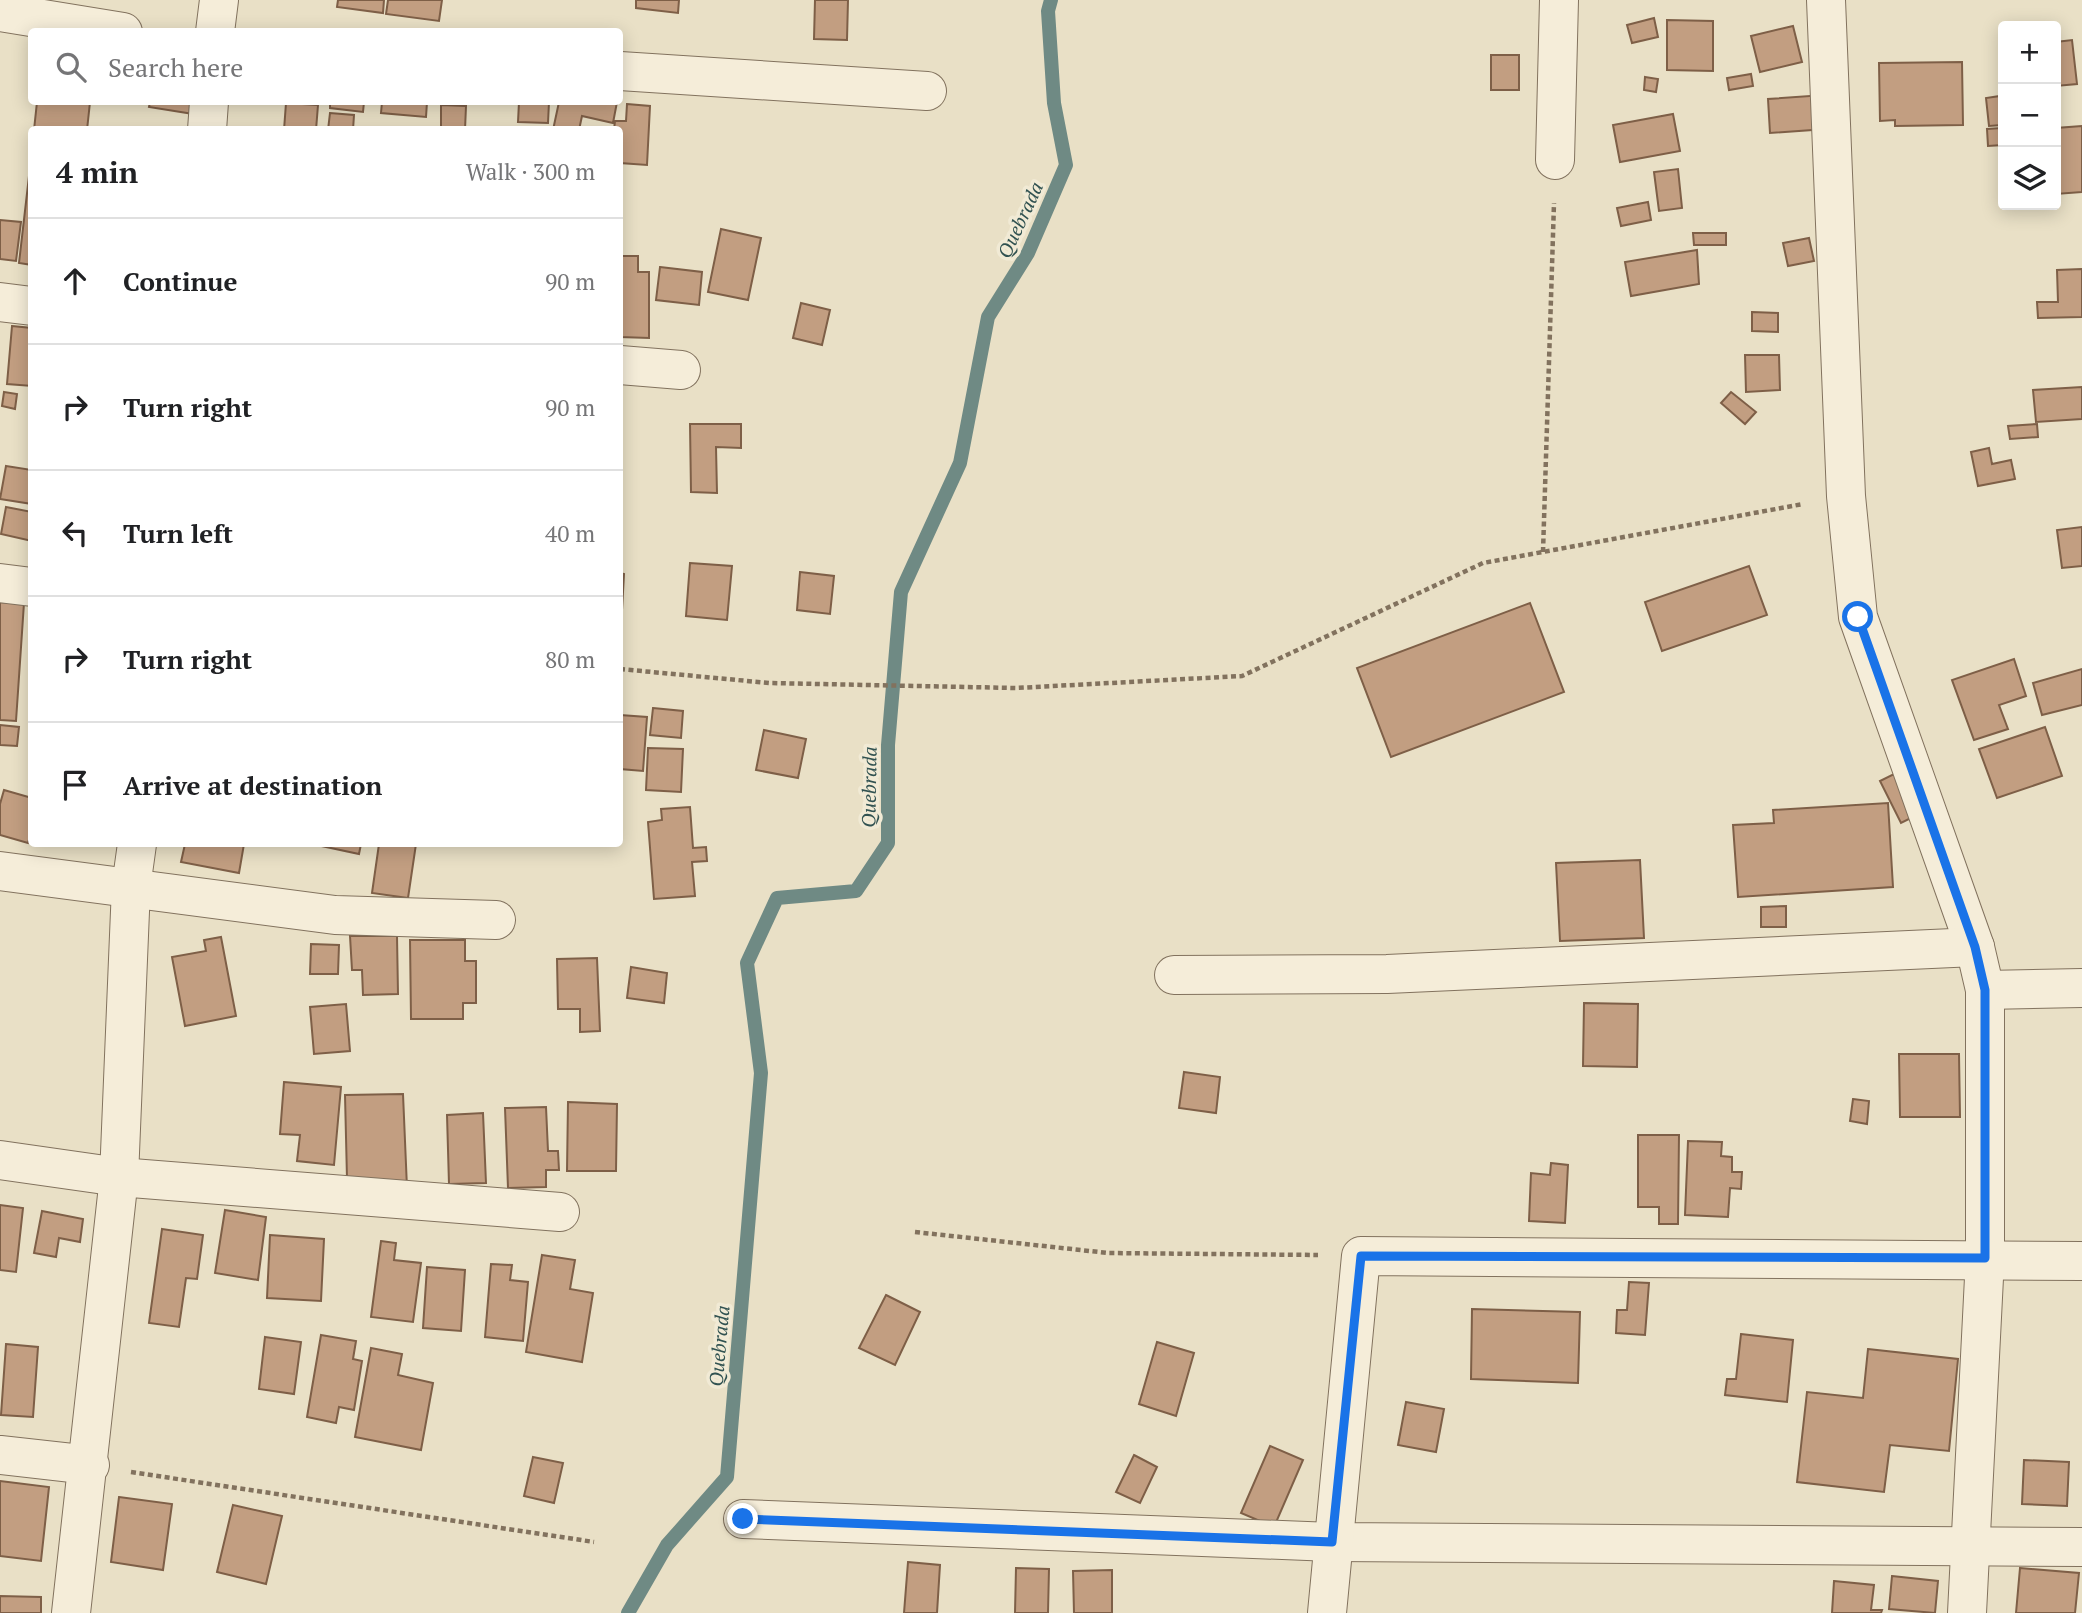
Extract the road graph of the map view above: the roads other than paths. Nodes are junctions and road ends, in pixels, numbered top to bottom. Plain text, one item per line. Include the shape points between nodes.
1 (219, 0) edge
2 (1559, 0) edge
3 (1826, 0) edge
4 (0, 12) edge
5 (98, 28) edge
6 (216, 28) edge
7 (623, 71) edge
8 (927, 91) dead end
9 (209, 105) edge
10 (207, 126) edge
11 (1555, 160) road end
12 (0, 302) edge
13 (28, 306) edge
14 (623, 365) edge
15 (681, 370) dead end
16 (0, 583) edge
17 (28, 586) edge
18 (137, 847) edge
19 (0, 871) edge
20 (131, 887) junction
21 (496, 920) dead end
22 (1975, 947) junction
23 (1174, 975) dead end
24 (2082, 988) edge
25 (1985, 990) junction
26 (0, 1160) edge
27 (119, 1177) junction
28 (560, 1212) dead end
29 (1985, 1258) junction
30 (2082, 1261) edge
31 (0, 1455) edge
32 (90, 1465) junction
33 (743, 1519) dead end
34 (1332, 1542) junction
35 (1970, 1545) junction
36 (2082, 1547) edge
37 (71, 1613) edge
38 (1327, 1613) edge
39 (1967, 1613) edge

1 - 6 street
2 - 11 street
3 - 22 street via 1846,496 1858,617
4 - 5 street
7 - 8 street
9 - 10 street
12 - 13 street
14 - 15 street
16 - 17 street
18 - 20 street
19 - 20 street
20 - 21 street via 335,915
20 - 27 street
22 - 23 street via 1387,974
22 - 25 street
24 - 25 street
25 - 29 street
26 - 27 street
27 - 28 street
27 - 32 street
29 - 30 street
29 - 34 street via 1361,1256
29 - 35 street
31 - 32 street
32 - 37 street
33 - 34 street
34 - 35 street
34 - 38 street
35 - 36 street
35 - 39 street

